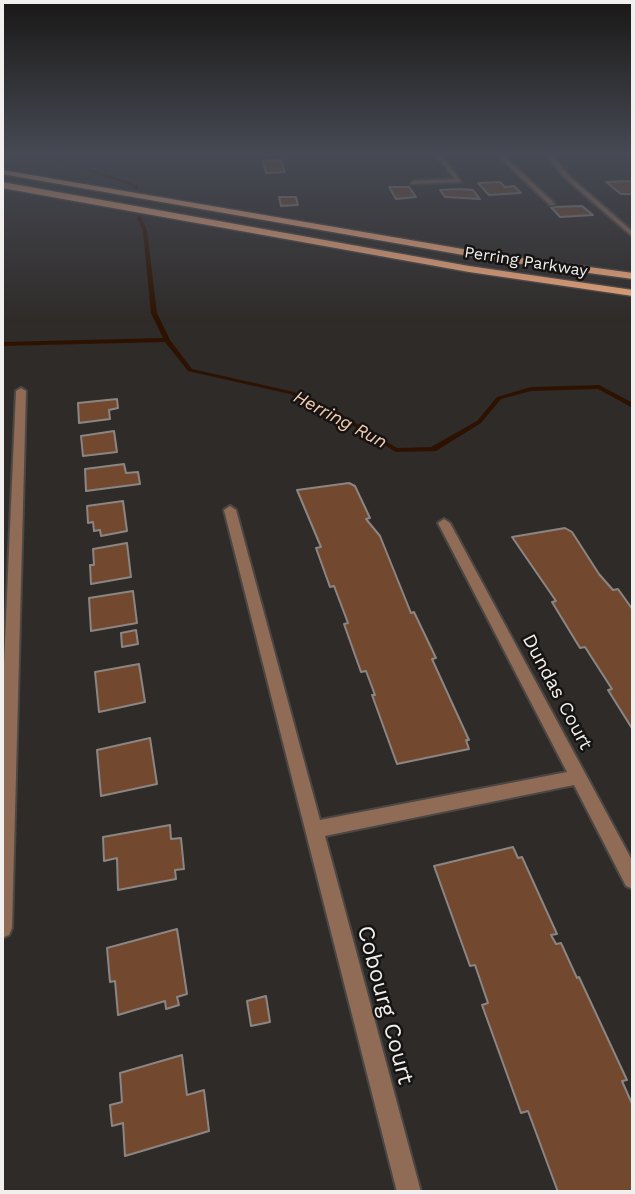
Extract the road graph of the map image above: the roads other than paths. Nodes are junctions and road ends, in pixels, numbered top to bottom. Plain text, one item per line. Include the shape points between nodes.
1 (145, 211) edge
2 (225, 211) edge
3 (605, 211) edge
4 (633, 235) edge
5 (633, 276) edge
6 (633, 293) edge
7 (21, 391) dead end
8 (230, 510) dead end
9 (444, 523) dead end
10 (579, 777) junction
11 (314, 830) junction
12 (633, 880) edge
13 (2, 928) edge
14 (409, 1192) edge

1 - 6 main road, Perring Parkway via 469,269
2 - 5 main road, Perring Parkway
3 - 4 lane
7 - 13 street
8 - 11 street, Cobourg Court
9 - 10 street, Dundas Court
10 - 11 street
10 - 12 street, Dundas Court
11 - 14 street, Cobourg Court

